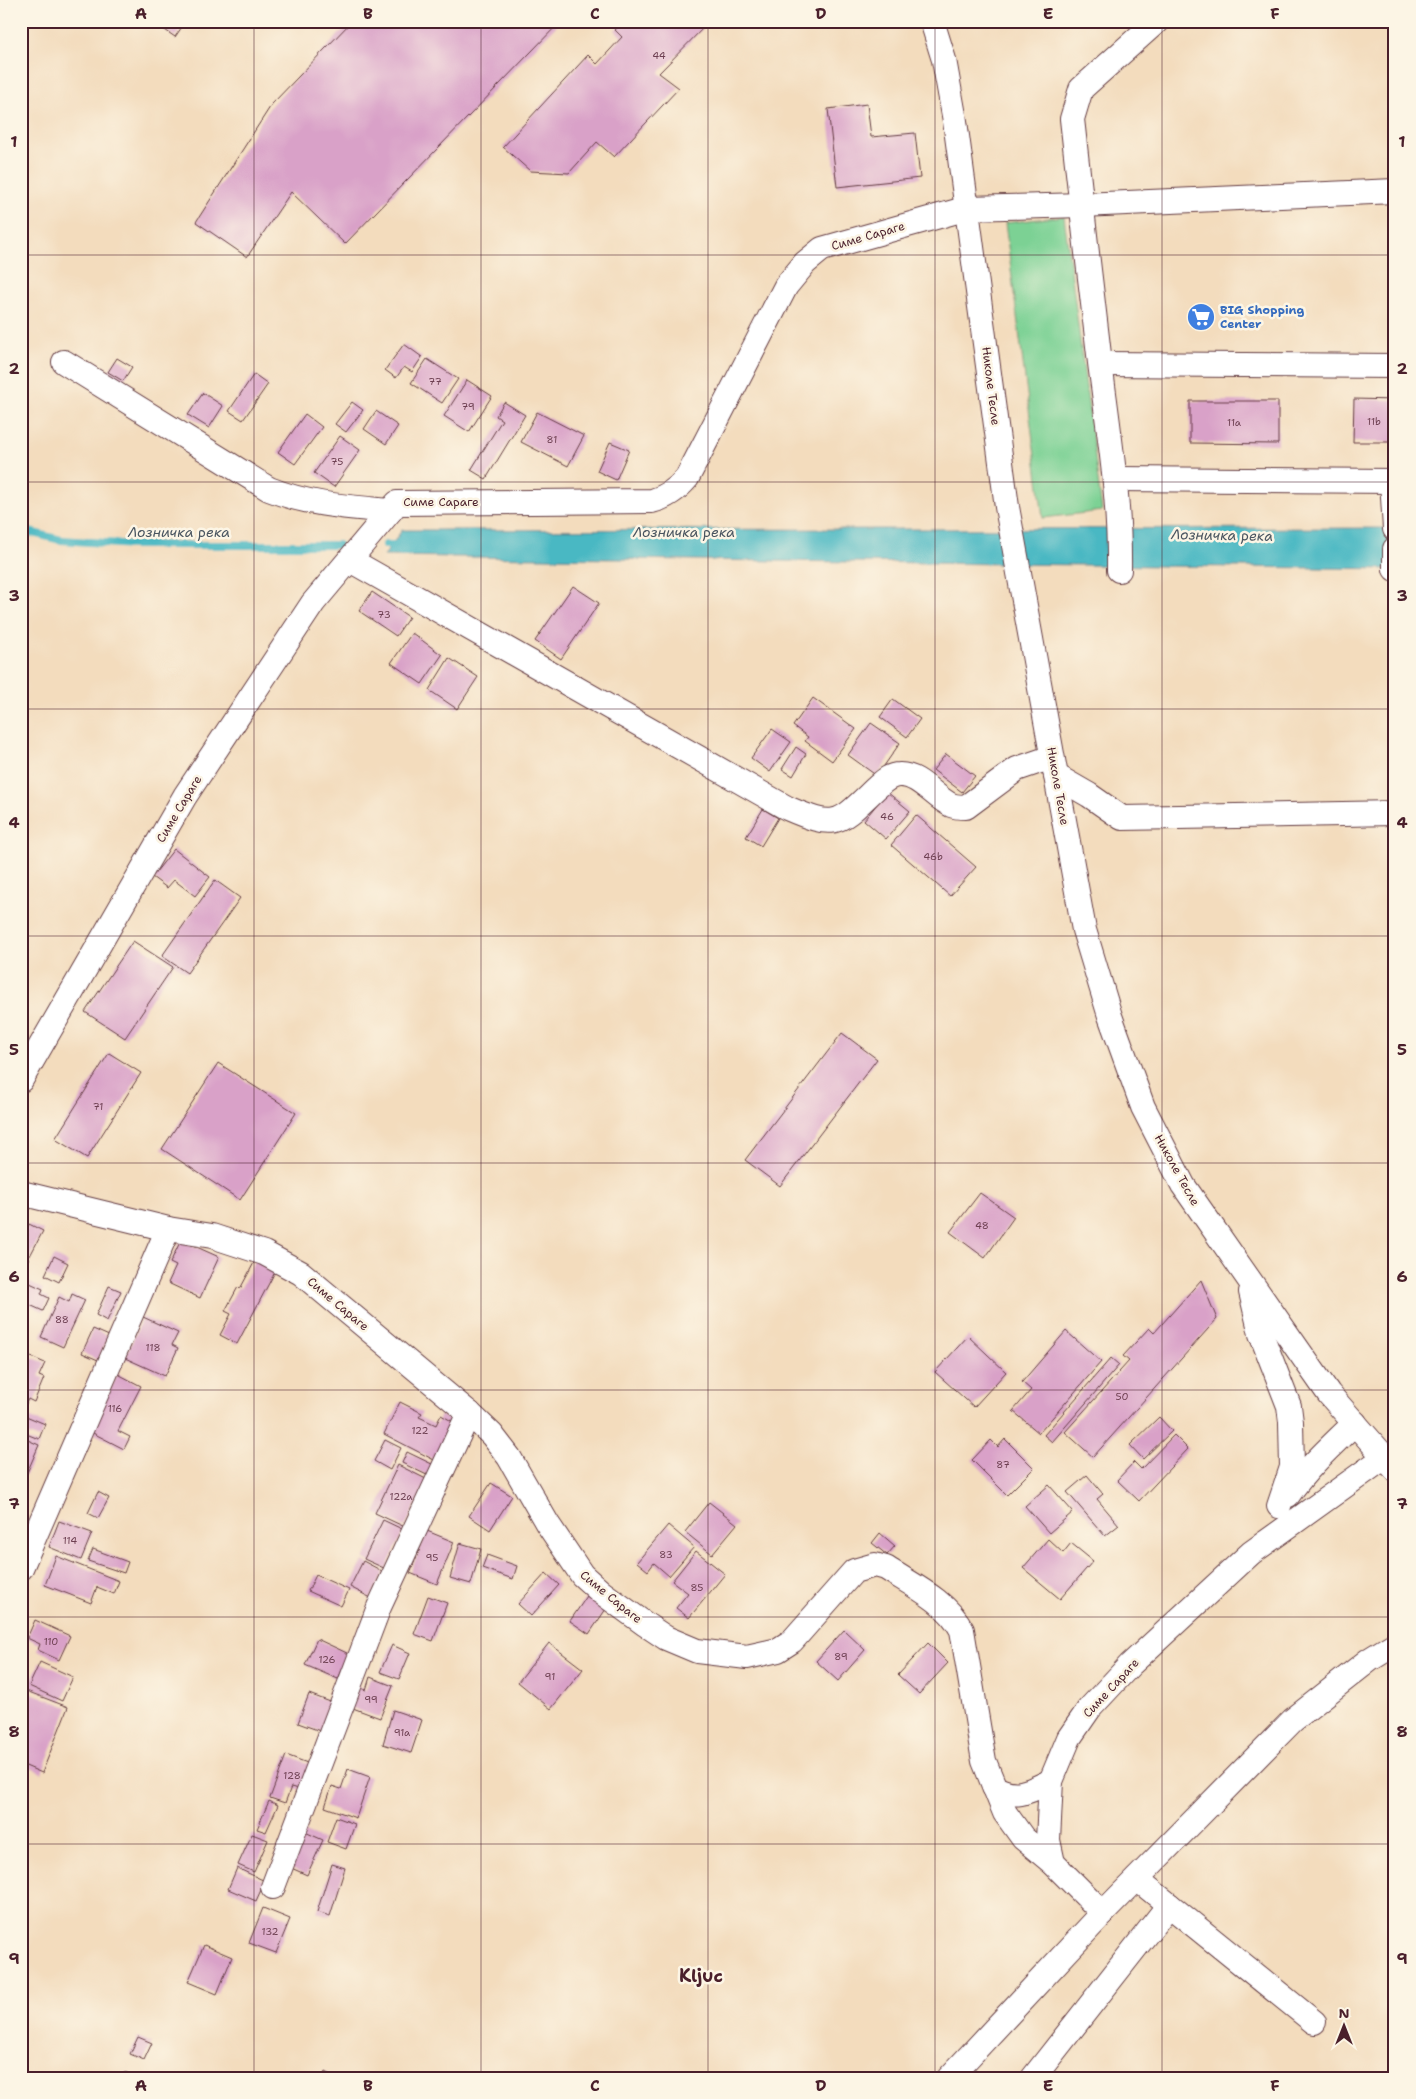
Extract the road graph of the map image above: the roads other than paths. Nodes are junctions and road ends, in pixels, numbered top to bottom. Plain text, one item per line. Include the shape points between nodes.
1 (932, 21) edge
2 (1157, 21) edge
3 (1395, 191) edge
4 (1082, 205) junction
5 (968, 208) junction
6 (64, 362) dead end
7 (1100, 364) junction
8 (1395, 366) edge
9 (1116, 478) junction
10 (1394, 481) edge
11 (390, 511) junction
12 (1395, 529) edge
13 (1395, 549) edge
14 (350, 560) junction
15 (1395, 569) edge
16 (1119, 570) dead end
17 (1054, 766) junction
18 (1395, 812) edge
19 (21, 1080) edge
20 (21, 1192) edge
21 (168, 1229) junction
22 (1248, 1280) junction
23 (470, 1413) junction
24 (1355, 1423) junction
25 (1390, 1463) edge
26 (1279, 1506) junction
27 (1252, 1553) junction
28 (21, 1568) edge
29 (1395, 1644) edge
30 (1051, 1781) junction
31 (994, 1787) junction
32 (1053, 1863) junction
33 (1137, 1879) junction
34 (273, 1886) dead end
35 (1169, 1905) junction
36 (1103, 1914) junction
37 (1314, 2022) dead end
38 (949, 2078) edge
39 (1034, 2078) edge

1 - 5 street, Николе Тесле via 944,60
2 - 4 street via 1081,89 1072,118
3 - 4 street, Симе Сараге
4 - 5 street, Симе Сараге
4 - 7 street
5 - 11 street, Симе Сараге via 822,249 805,263 786,286 687,478 678,489 664,497 652,501 397,503
5 - 17 street, Николе Тесле via 1007,507
6 - 11 street via 269,489 324,505
7 - 8 street
7 - 9 street
9 - 10 street
9 - 16 street
10 - 12 street
11 - 14 street, Симе Сараге
13 - 15 street
14 - 17 street via 787,808 816,820 844,818 885,779 900,775 912,778 954,806 966,807 1017,769
14 - 19 street, Симе Сараге via 313,603 185,796
17 - 18 street via 1122,818
17 - 22 street, Николе Тесле via 1084,930 1110,1016 1143,1107 1183,1185
20 - 21 street, Симе Сараге
21 - 23 street, Симе Сараге via 240,1244 301,1273
21 - 28 street
22 - 24 street, Николе Тесле via 1329,1394
22 - 26 street via 1261,1334 1289,1406 1292,1467
23 - 31 street, Симе Сараге via 509,1457 582,1575 644,1624 697,1651 747,1657 778,1650 792,1641 854,1572 875,1565 886,1568 945,1607 962,1630 984,1760
23 - 34 street via 379,1607
24 - 25 street, Николе Тесле
24 - 26 street via 1298,1480
25 - 27 street
26 - 27 street
27 - 30 street, Симе Сараге via 1130,1665 1089,1709 1069,1738
29 - 33 street via 1369,1660 1293,1720
30 - 31 street via 1029,1792 1016,1794
30 - 32 street, Симе Сараге via 1048,1840
31 - 32 street, Симе Сараге via 1005,1813 1023,1838
32 - 36 street, Симе Сараге
33 - 35 street
33 - 36 street
35 - 37 street
35 - 39 street
36 - 38 street

